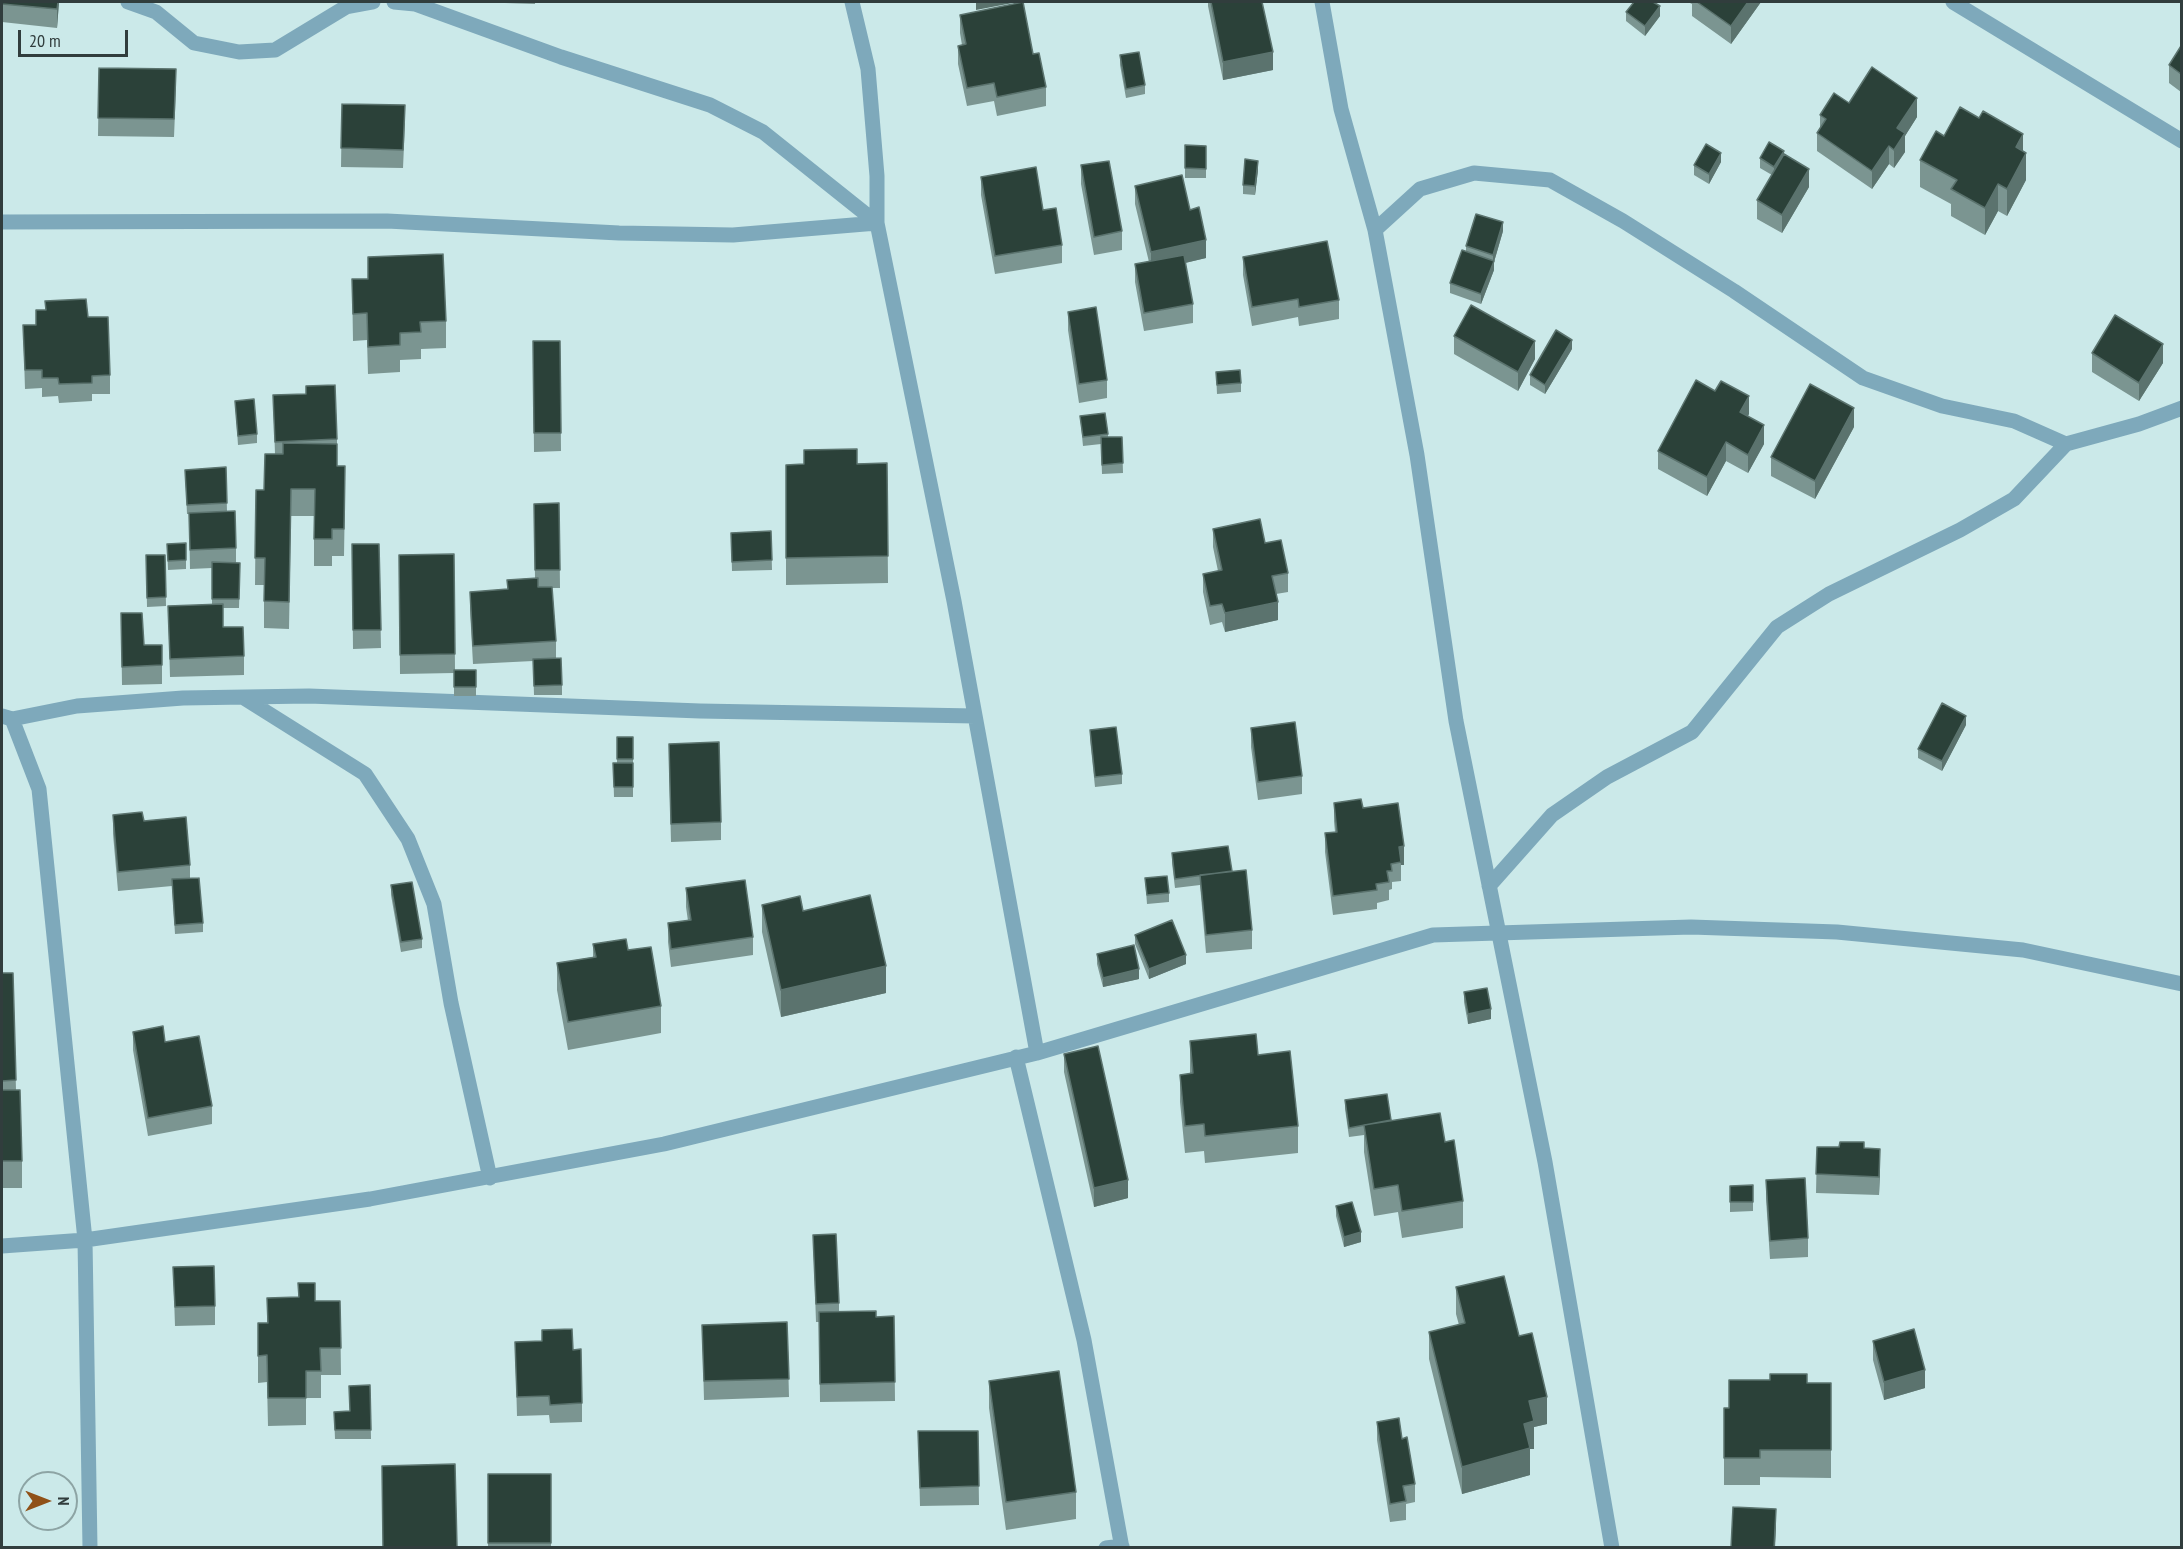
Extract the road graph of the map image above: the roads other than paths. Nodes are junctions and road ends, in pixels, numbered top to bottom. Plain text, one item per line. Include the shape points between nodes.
1 (128, 2) edge
2 (373, 2) edge
3 (394, 2) edge
4 (852, 2) edge
5 (1322, 2) edge
6 (1953, 2) edge
7 (2181, 141) edge
8 (2, 222) edge
9 (877, 222) junction
10 (1375, 230) junction
11 (2181, 408) edge
12 (2066, 444) junction
13 (244, 698) junction
14 (975, 716) junction
15 (7, 718) edge
16 (1489, 886) junction
17 (1499, 933) junction
18 (2181, 984) edge
19 (1037, 1053) junction
20 (1016, 1057) junction
21 (490, 1178) junction
22 (85, 1240) junction
23 (2, 1246) edge
24 (1122, 1547) edge
25 (90, 1548) edge
26 (1106, 1548) edge
27 (1612, 1548) edge

1 - 2 street via 156,12 194,43 239,52 275,50 346,7
3 - 9 street via 415,4 710,105 763,132
4 - 9 street via 868,69
5 - 10 street via 1341,110
6 - 7 street
8 - 9 street via 387,221 733,235
9 - 14 street via 894,292 899,336
10 - 12 street via 1420,189 1474,173 1550,180 1623,221 1863,378 1942,406 2014,421
10 - 16 street via 1417,455 1455,721
11 - 12 street
12 - 16 street via 2014,499 1829,594 1778,627 1692,732 1607,777 1552,815
13 - 14 street via 309,696 700,711
13 - 15 street via 77,706
13 - 21 street via 365,774 408,839 434,904 451,1003
14 - 19 street
15 - 22 street via 39,789
16 - 17 street
17 - 18 street via 1691,927 1837,932 2023,950
17 - 19 street via 1433,935
17 - 27 street via 1545,1162
19 - 20 street
20 - 21 street via 664,1144
20 - 24 street via 1083,1340
21 - 22 street
22 - 23 street
22 - 25 street
24 - 26 street

